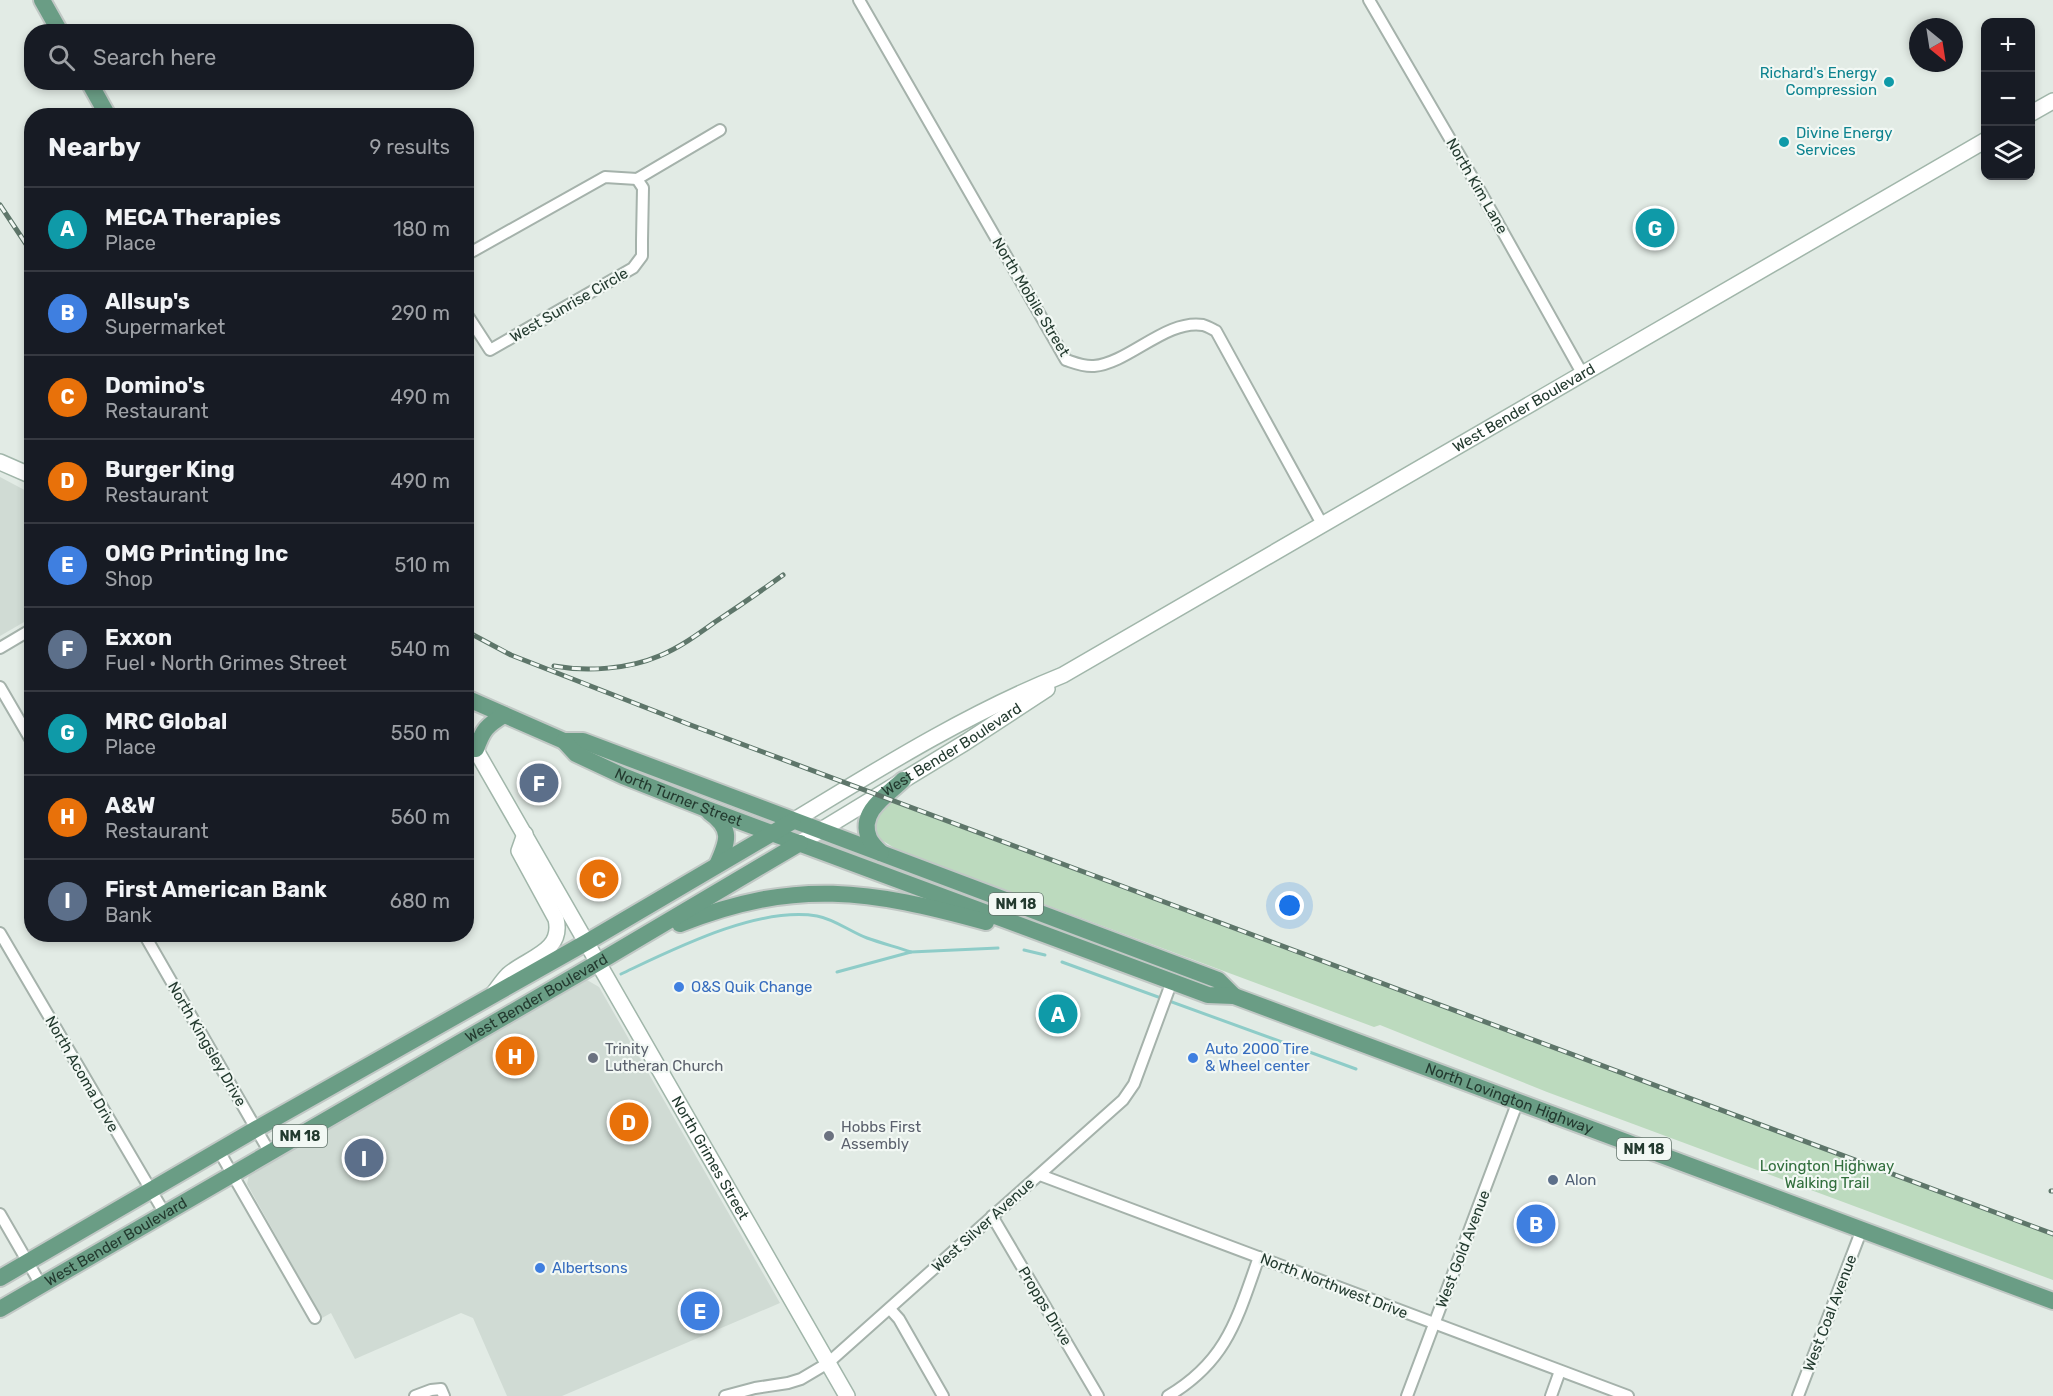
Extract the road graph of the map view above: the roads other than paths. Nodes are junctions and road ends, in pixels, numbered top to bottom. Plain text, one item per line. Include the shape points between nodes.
1 (42, 0) edge
2 (859, 0) edge
3 (1369, 0) edge
4 (56, 24) edge
5 (93, 90) edge
6 (2053, 101) edge
7 (104, 108) edge
8 (2035, 112) edge
9 (720, 130) dead end
10 (1981, 143) edge
11 (637, 178) junction
12 (474, 251) edge
13 (474, 325) edge
14 (1582, 373) junction
15 (0, 462) edge
16 (24, 472) edge
17 (1322, 524) junction
18 (24, 634) edge
19 (0, 648) edge
20 (1063, 675) junction
21 (0, 687) edge
22 (474, 702) edge
23 (4, 705) edge
24 (504, 715) junction
25 (24, 731) edge
26 (474, 737) edge
27 (564, 741) junction
28 (474, 747) edge
29 (903, 780) junction
30 (704, 807) junction
31 (793, 821) junction
32 (819, 831) junction
33 (773, 833) junction
34 (525, 834) junction
35 (800, 843) junction
36 (881, 854) junction
37 (717, 865) junction
38 (1023, 926) junction
39 (0, 933) edge
40 (640, 938) junction
41 (149, 942) edge
42 (587, 942) junction
43 (599, 962) junction
44 (1172, 981) junction
45 (492, 995) junction
46 (1234, 996) junction
47 (413, 1040) junction
48 (426, 1063) junction
49 (1518, 1101) junction
50 (256, 1129) junction
51 (219, 1151) junction
52 (270, 1153) junction
53 (233, 1174) junction
54 (1040, 1175) junction
55 (150, 1191) junction
56 (0, 1214) edge
57 (165, 1214) junction
58 (992, 1216) junction
59 (1862, 1229) junction
60 (1259, 1257) junction
61 (28, 1262) junction
62 (0, 1278) edge
63 (41, 1285) junction
64 (2053, 1301) edge
65 (0, 1309) edge
66 (890, 1309) junction
67 (315, 1318) dead end
68 (1435, 1324) junction
69 (828, 1363) junction
70 (1560, 1371) junction
71 (442, 1392) edge
72 (415, 1396) edge
73 (725, 1396) edge
74 (847, 1396) edge
75 (943, 1396) edge
76 (1098, 1396) edge
77 (1168, 1396) edge
78 (1407, 1396) edge
79 (1551, 1396) edge
80 (1628, 1396) edge
81 (1798, 1396) edge

1 - 4 main road
2 - 17 street, North Mobile Street via 1066,360 1094,366 1187,326 1203,325 1216,331
3 - 14 street, North Kim Lane
5 - 7 main road
6 - 8 main road
9 - 11 street
10 - 14 main road, West Bender Boulevard
11 - 12 street via 605,177
11 - 13 street, West Sunrise Circle via 643,188 642,256 633,268 490,350
14 - 17 main road, West Bender Boulevard
15 - 16 main road
17 - 20 main road, West Bender Boulevard
18 - 19 street
20 - 29 main road, West Bender Boulevard via 1042,693
20 - 31 main road, West Bender Boulevard via 927,740
21 - 23 street
22 - 24 main road, North Turner Street
23 - 25 street
24 - 26 main road
24 - 27 main road, North Turner Street
27 - 30 main road, North Turner Street via 576,754
27 - 31 main road, North Turner Street via 583,741
28 - 34 main road, North Grimes Street
29 - 32 main road, West Bender Boulevard
29 - 36 main road via 868,815 869,839
30 - 33 main road, North Turner Street
30 - 37 main road via 725,828 726,843
31 - 32 main road, North Lovington Highway / NM 18
31 - 33 main road, West Bender Boulevard / NM 18
32 - 35 main road, West Bender Boulevard
32 - 36 main road, North Lovington Highway / NM 18
33 - 35 main road, North Turner Street
33 - 37 main road, West Bender Boulevard / NM 18
34 - 42 main road, North Grimes Street
34 - 45 main road via 519,851 556,919 557,937 545,952 508,975
35 - 38 main road, North Lovington Highway / NM 18
35 - 40 main road, West Bender Boulevard / NM 18
36 - 46 main road, North Lovington Highway / NM 18 via 1218,980
37 - 42 main road, West Bender Boulevard / NM 18
38 - 40 main road via 1001,927 899,900 809,893 756,899
38 - 44 main road, North Lovington Highway / NM 18
39 - 55 street, North Acoma Drive
40 - 43 main road, West Bender Boulevard / NM 18
41 - 50 street, North Kingsley Drive
42 - 43 main road, North Grimes Street
42 - 45 main road, West Bender Boulevard / NM 18
43 - 48 main road, West Bender Boulevard / NM 18
43 - 69 main road, North Grimes Street
44 - 46 main road, North Lovington Highway / NM 18 via 1208,995
44 - 54 street, West Silver Avenue via 1134,1084 1123,1100
45 - 47 main road, West Bender Boulevard / NM 18
46 - 49 main road, North Lovington Highway / NM 18
47 - 48 main road
47 - 50 main road, West Bender Boulevard / NM 18
48 - 52 main road, West Bender Boulevard / NM 18
49 - 59 main road, North Lovington Highway / NM 18
49 - 68 street, West Gold Avenue
50 - 51 main road, West Bender Boulevard / NM 18
50 - 52 street, North Kingsley Drive
51 - 53 street
51 - 55 main road, West Bender Boulevard / NM 18
52 - 53 main road, West Bender Boulevard / NM 18
53 - 57 main road, West Bender Boulevard / NM 18
53 - 67 street
54 - 58 street, West Silver Avenue
54 - 60 street, North Northwest Drive
55 - 57 street, North Acoma Drive
55 - 61 main road, West Bender Boulevard / NM 18
56 - 61 street
57 - 63 main road, West Bender Boulevard / NM 18
58 - 66 street, West Silver Avenue
58 - 76 street, Propps Drive
59 - 64 main road, North Lovington Highway / NM 18
59 - 81 street, West Coal Avenue
60 - 68 street, North Northwest Drive
60 - 77 street via 1230,1334 1215,1357 1195,1379
61 - 62 main road, West Bender Boulevard / NM 18
61 - 63 street
63 - 65 main road, West Bender Boulevard / NM 18
66 - 69 street, West Silver Avenue
66 - 75 street
68 - 70 street, North Northwest Drive
68 - 78 street, West Gold Avenue
69 - 73 street, West Silver Avenue via 801,1379
69 - 74 main road, North Grimes Street
70 - 79 street
70 - 80 street, North Northwest Drive
71 - 72 street via 431,1390

